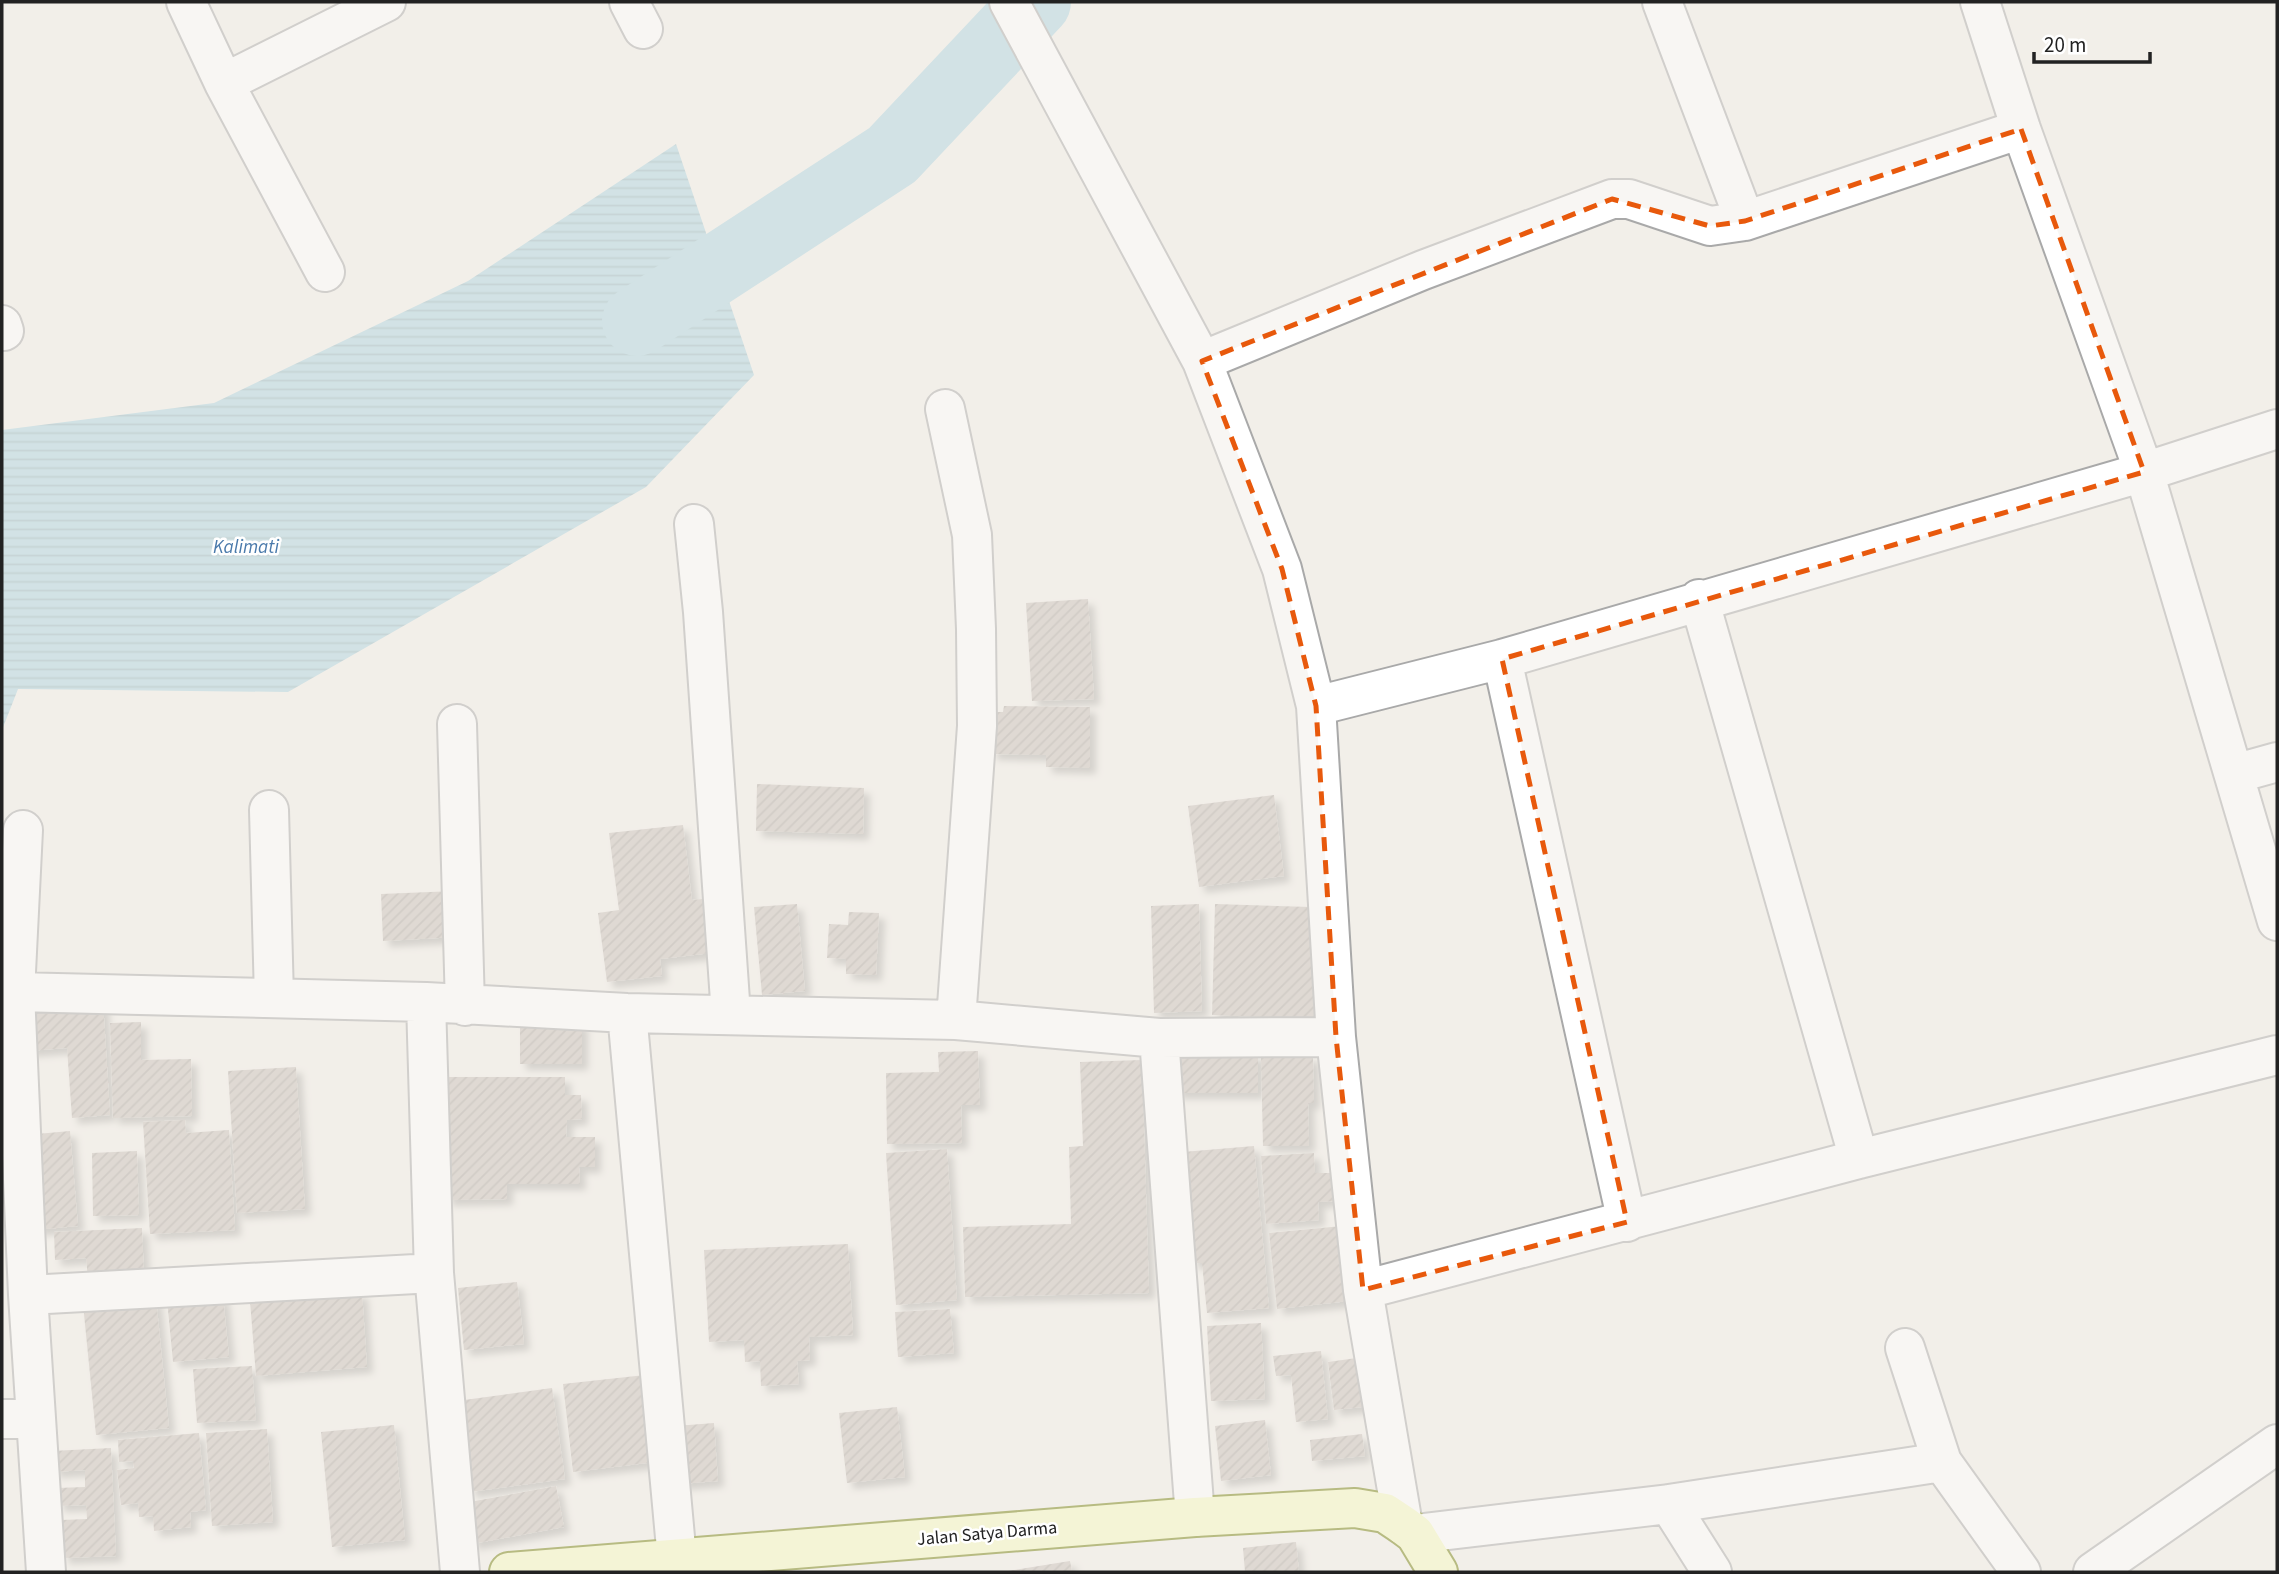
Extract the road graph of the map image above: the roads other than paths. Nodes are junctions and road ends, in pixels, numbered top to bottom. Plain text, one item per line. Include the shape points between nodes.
1 (186, 2) edge
2 (386, 2) edge
3 (1009, 2) edge
4 (1662, 2) edge
5 (1980, 2) edge
6 (224, 83) junction
7 (2021, 128) junction
8 (1745, 221) junction
9 (325, 272) dead end
10 (1202, 361) junction
11 (945, 409) dead end
12 (2277, 429) edge
13 (2144, 472) junction
14 (694, 524) dead end
15 (1699, 599) junction
16 (1502, 659) junction
17 (1315, 706) junction
18 (457, 724) dead end
19 (2277, 762) edge
20 (2234, 774) junction
21 (269, 810) dead end
22 (23, 830) dead end
23 (2277, 921) edge
24 (15, 992) junction
25 (274, 998) junction
26 (426, 1003) junction
27 (465, 1006) junction
28 (627, 1013) junction
29 (731, 1015) junction
30 (956, 1020) junction
31 (1336, 1037) junction
32 (1158, 1038) junction
33 (2277, 1055) edge
34 (11, 1122) edge
35 (1859, 1159) junction
36 (1627, 1222) junction
37 (434, 1273) junction
38 (1363, 1290) junction
39 (28, 1295) junction
40 (1905, 1348) dead end
41 (18, 1419) edge
42 (2277, 1444) edge
43 (1942, 1462) junction
44 (1669, 1504) junction
45 (1195, 1517) junction
46 (1409, 1530) junction
47 (677, 1559) junction
48 (46, 1572) edge
49 (460, 1572) edge
50 (509, 1572) edge
51 (1438, 1572) edge
52 (1712, 1572) edge
53 (2021, 1572) edge
54 (2093, 1572) edge

1 - 6 street
2 - 6 street
3 - 10 street
4 - 8 street
5 - 7 street
6 - 9 street
7 - 8 street
7 - 13 street
8 - 10 street via 1710,226 1629,199 1612,199
10 - 17 street via 1282,569
11 - 30 street via 972,535 976,629 977,726
12 - 13 street
13 - 15 street
13 - 20 street
14 - 29 street
15 - 16 street
15 - 35 street
16 - 17 street
16 - 36 street
17 - 31 street
18 - 27 street
19 - 20 street
20 - 23 street
21 - 25 street
22 - 24 street
24 - 25 street
24 - 34 street
25 - 26 street
26 - 27 street
26 - 37 street
27 - 28 street
28 - 29 street
28 - 47 street
29 - 30 street
30 - 32 street
31 - 32 street
31 - 38 street
32 - 45 street
33 - 35 street
34 - 39 street
35 - 36 street
36 - 38 street
37 - 39 street
37 - 49 street
38 - 46 street
39 - 41 street
40 - 43 street
41 - 48 street
42 - 54 street
43 - 44 street
43 - 53 street
44 - 46 street
44 - 52 street
45 - 46 main road, Jalan Satya Darma via 1355,1508 1385,1513
45 - 47 main road, Jalan Satya Darma
46 - 51 main road
47 - 50 main road, Jalan Satya Darma

